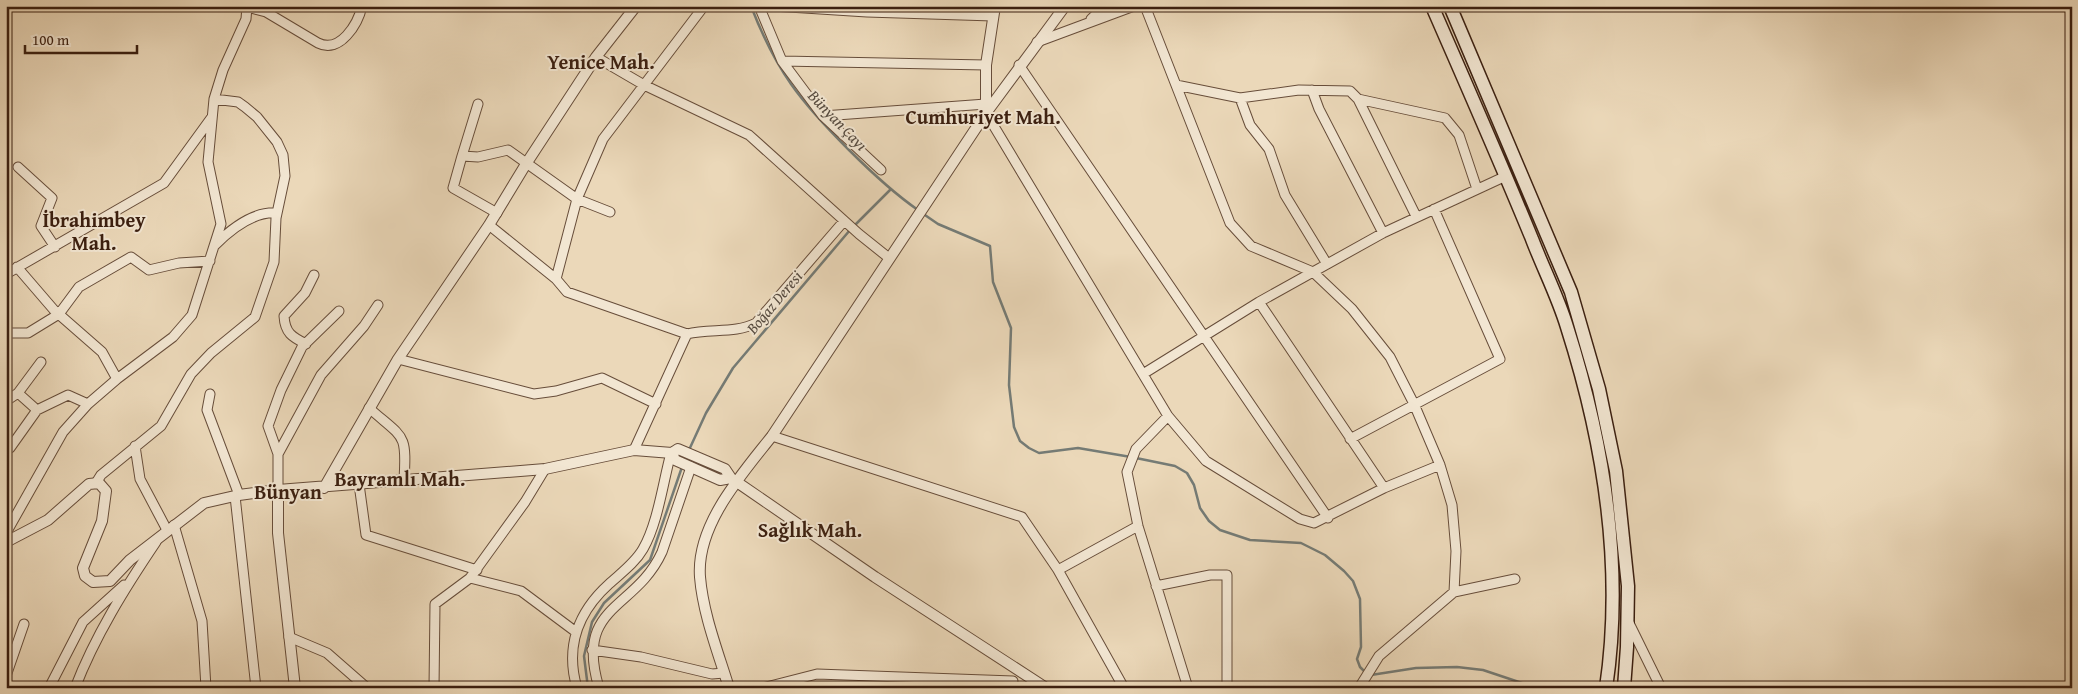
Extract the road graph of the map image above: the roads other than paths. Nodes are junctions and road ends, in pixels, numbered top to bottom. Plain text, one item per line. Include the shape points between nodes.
1 (362, 6) edge
2 (636, 6) edge
3 (704, 6) edge
4 (759, 6) edge
5 (774, 6) edge
6 (1065, 6) edge
7 (1105, 6) edge
8 (1134, 6) edge
9 (1145, 6) edge
10 (1432, 6) edge
11 (1450, 6) edge
12 (247, 7) edge
13 (994, 11) edge
14 (1087, 23) junction
15 (1037, 42) junction
16 (596, 58) junction
17 (782, 61) junction
18 (986, 65) junction
19 (1020, 66) junction
20 (644, 85) junction
21 (1176, 85) junction
22 (1312, 90) junction
23 (1240, 98) junction
24 (214, 99) junction
25 (1358, 99) junction
26 (478, 104) dead end
27 (986, 109) junction
28 (214, 114) junction
29 (823, 116) junction
30 (462, 156) junction
31 (526, 164) junction
32 (18, 167) dead end
33 (882, 170) dead end
34 (1506, 176) junction
35 (1477, 189) junction
36 (577, 199) junction
37 (1434, 209) junction
38 (610, 212) dead end
39 (277, 213) junction
40 (497, 213) junction
41 (1416, 216) junction
42 (845, 223) junction
43 (489, 226) junction
44 (1383, 233) junction
45 (215, 246) junction
46 (55, 247) junction
47 (889, 258) junction
48 (210, 261) junction
49 (1327, 264) junction
50 (17, 267) junction
51 (1313, 272) junction
52 (6, 274) edge
53 (314, 275) dead end
54 (556, 278) junction
55 (1259, 302) junction
56 (378, 305) dead end
57 (339, 311) dead end
58 (59, 314) junction
59 (6, 333) edge
60 (687, 334) junction
61 (1202, 337) junction
62 (306, 344) junction
63 (398, 358) junction
64 (41, 362) dead end
65 (1143, 374) junction
66 (117, 379) junction
67 (18, 393) junction
68 (210, 394) dead end
69 (6, 401) edge
70 (88, 404) junction
71 (656, 404) junction
72 (1414, 404) junction
73 (369, 408) junction
74 (37, 410) junction
75 (1168, 416) junction
76 (772, 436) junction
77 (1350, 439) junction
78 (135, 446) junction
79 (10, 448) dead end
80 (634, 450) junction
81 (278, 454) junction
82 (674, 454) junction
83 (1440, 465) junction
84 (689, 467) junction
85 (545, 468) junction
86 (404, 480) junction
87 (733, 480) junction
88 (96, 483) junction
89 (359, 484) junction
90 (324, 488) junction
91 (1384, 488) junction
92 (278, 490) junction
93 (237, 495) junction
94 (1328, 518) junction
95 (1138, 526) junction
96 (170, 528) junction
97 (6, 533) edge
98 (159, 539) junction
99 (6, 542) edge
100 (477, 570) junction
101 (1058, 570) junction
102 (470, 578) junction
103 (1515, 579) dead end
104 (130, 580) junction
105 (1156, 586) junction
106 (1454, 592) junction
107 (1628, 619) junction
108 (24, 624) dead end
109 (576, 632) junction
110 (289, 637) junction
111 (592, 650) junction
112 (1023, 672) junction
113 (724, 673) junction
114 (6, 676) edge
115 (1013, 681) junction
116 (49, 688) edge
117 (75, 688) edge
118 (206, 688) edge
119 (256, 688) edge
120 (295, 688) edge
121 (367, 688) edge
122 (434, 688) edge
123 (577, 688) edge
124 (599, 688) edge
125 (729, 688) edge
126 (763, 688) edge
127 (1004, 688) edge
128 (1046, 688) edge
129 (1124, 688) edge
130 (1188, 688) edge
131 (1227, 688) edge
132 (1359, 688) edge
133 (1606, 688) edge
134 (1624, 688) edge
135 (1661, 688) edge

1 - 12 street via 342,40 327,45 318,43 266,12
2 - 16 street
3 - 20 street
4 - 17 street
5 - 13 street via 867,12
6 - 15 street
7 - 14 street
8 - 14 street
9 - 21 street
10 - 34 main road
11 - 107 main road via 1571,292 1599,389 1616,471 1628,586
12 - 24 street via 246,19
13 - 18 street
14 - 15 street
15 - 19 street
16 - 20 street
16 - 31 street
17 - 18 street
17 - 29 street
18 - 27 street
19 - 27 street
19 - 61 street
20 - 36 street via 603,139
20 - 42 street via 749,135
21 - 23 street
21 - 51 street via 1230,223 1250,246
22 - 23 street
22 - 25 street via 1350,91
22 - 44 street
23 - 49 street via 1250,125 1269,149 1285,195
24 - 28 street
24 - 39 street via 238,102 257,117 277,142 283,155 285,176
25 - 35 street via 1445,118 1459,135
25 - 41 street
26 - 30 street
27 - 29 street
27 - 47 street
27 - 65 street
28 - 45 street via 208,162 221,224
28 - 46 street via 164,183
29 - 33 street
30 - 31 street via 478,157 508,150
30 - 40 street via 452,188
31 - 36 street
31 - 40 street
32 - 46 street via 52,198 41,226
34 - 35 street
34 - 133 main road via 1566,325 1592,416 1604,475 1610,535 1613,642
35 - 37 street
36 - 38 street
36 - 54 street
37 - 41 street
37 - 72 street via 1500,359
39 - 45 street via 258,215 242,223
39 - 78 street via 274,262 255,316 191,374 161,426
40 - 43 street
41 - 44 street
42 - 47 street
42 - 60 street via 756,323 734,330
43 - 54 street
43 - 63 street
44 - 49 street
45 - 48 street
46 - 50 street
47 - 76 street
48 - 58 street via 179,263 149,270 131,257 80,287
48 - 66 street via 192,315 173,337
49 - 51 street
50 - 52 street
50 - 58 street
51 - 55 street
51 - 72 street via 1352,309 1390,356
53 - 62 street via 304,293 284,316 288,334
54 - 60 street via 567,292
55 - 61 street
55 - 77 street
56 - 81 street via 321,375
57 - 62 street
58 - 59 street via 28,333
58 - 66 street via 102,352
60 - 71 street
61 - 65 street
61 - 94 street
62 - 81 street via 281,390 268,426
63 - 71 street via 534,394 556,392 602,378
63 - 73 street
64 - 67 street
65 - 75 street
66 - 70 street
67 - 69 street
67 - 74 street
68 - 93 street via 207,410
70 - 74 street via 68,395
70 - 97 street via 63,432
71 - 80 street
72 - 77 street
72 - 83 street
73 - 86 street via 405,443
73 - 90 street
74 - 79 street
75 - 94 street via 1206,461 1300,519 1314,523
75 - 95 street via 1136,449 1127,472
76 - 87 street
76 - 101 street via 1022,516
77 - 91 street
78 - 88 street
78 - 96 street via 140,479
80 - 82 street
80 - 85 street
81 - 92 street
82 - 84 street
82 - 87 street via 693,456 725,470
82 - 109 street via 646,545 635,561 592,600
83 - 91 street
83 - 106 street via 1452,505 1456,551
84 - 87 street via 720,480
84 - 111 street via 660,558 602,619
85 - 86 street
85 - 100 street
86 - 89 street
87 - 112 street
87 - 113 street via 711,524 700,575 705,608
88 - 98 street via 104,488 106,495 102,521 84,564 88,579 98,583 110,581 130,560
88 - 99 street via 89,484 48,520
89 - 90 street
89 - 100 street via 366,535
90 - 92 street
91 - 94 street
92 - 93 street
92 - 110 street via 278,533
93 - 96 street via 204,502
93 - 119 street
95 - 101 street
95 - 105 street
96 - 98 street
96 - 118 street via 202,621
98 - 104 street
100 - 102 street
101 - 129 street
102 - 109 street via 521,591
102 - 122 street via 435,604
103 - 106 street
104 - 116 street via 83,622
104 - 117 street via 85,662
105 - 130 street
105 - 131 street via 1227,575
106 - 132 street via 1379,656
107 - 134 main road
107 - 135 street
108 - 114 street
109 - 123 street via 572,659
110 - 120 street
110 - 121 street via 327,653
111 - 113 street via 641,657 712,674
111 - 124 street
112 - 115 street
112 - 128 street
113 - 125 street
115 - 126 street via 817,674
115 - 127 street

